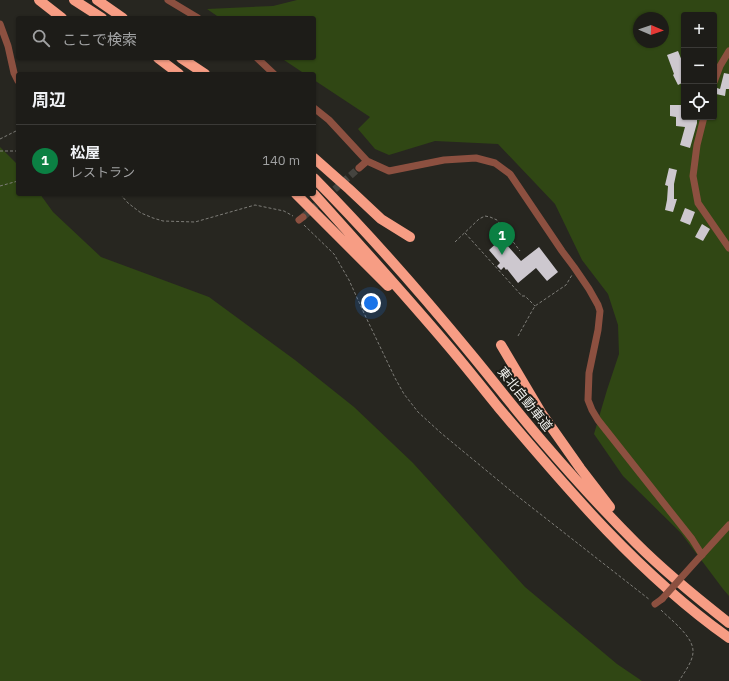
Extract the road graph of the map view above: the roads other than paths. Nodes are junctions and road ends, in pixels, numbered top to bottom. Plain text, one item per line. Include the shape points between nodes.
1 (39, 0) edge
2 (74, 0) edge
3 (97, 0) edge
4 (168, 0) edge
5 (59, 16) edge
6 (99, 16) edge
7 (121, 16) edge
8 (195, 16) edge
9 (0, 24) edge
10 (729, 51) edge
11 (161, 60) edge
12 (181, 60) edge
13 (185, 60) edge
14 (260, 60) edge
15 (176, 72) edge
16 (196, 72) edge
17 (202, 72) edge
18 (272, 72) edge
19 (717, 74) edge
20 (16, 76) edge
21 (316, 110) edge
22 (703, 120) edge
23 (316, 160) edge
24 (367, 161) junction
25 (359, 168) tunnel mouth
26 (316, 180) edge
27 (298, 196) edge
28 (316, 196) edge
29 (410, 237) dead end
30 (729, 248) edge
31 (501, 345) dead end
32 (450, 348) junction
33 (729, 525) edge
34 (637, 544) junction
35 (700, 557) junction
36 (655, 604) road end
37 (729, 623) edge
38 (729, 638) edge

1 - 5 highway
2 - 6 highway
3 - 7 highway
4 - 8 street
9 - 20 street
10 - 19 street
11 - 15 highway
12 - 16 highway
13 - 17 highway
14 - 18 street
21 - 24 street
22 - 30 street via 692,176 698,203
23 - 29 highway via 381,219
24 - 25 street
24 - 35 street via 389,171 444,160 476,158 495,163 510,174 575,267 598,305 598,330 589,374 588,400 592,410 692,539
26 - 34 highway, 東北自動車道 via 369,236 472,354 542,441
27 - 32 highway
28 - 32 highway, 東北自動車道
31 - 34 highway via 542,414
32 - 38 highway, 東北自動車道 via 603,527 663,586
33 - 35 street
34 - 37 highway, 東北自動車道
35 - 36 street, bridge

